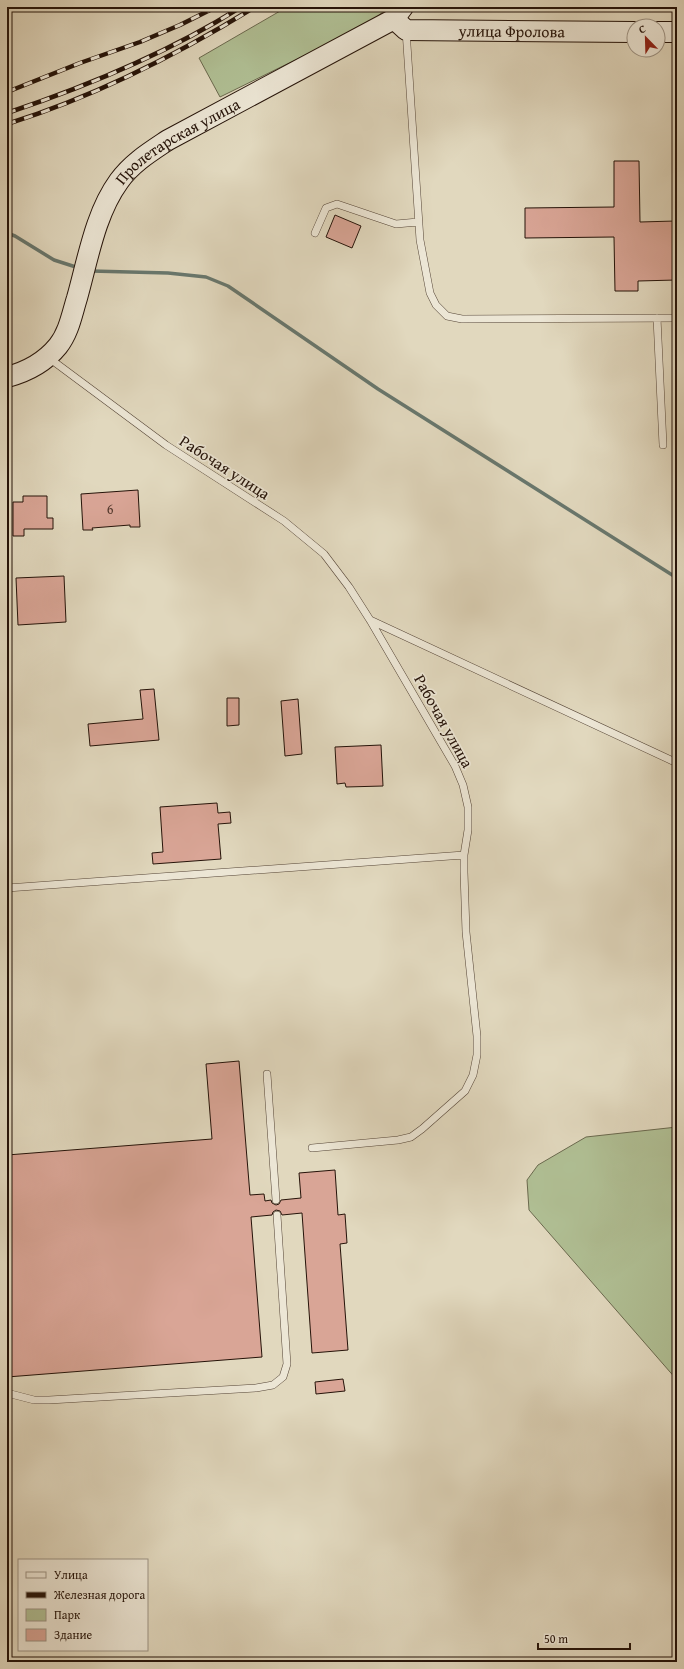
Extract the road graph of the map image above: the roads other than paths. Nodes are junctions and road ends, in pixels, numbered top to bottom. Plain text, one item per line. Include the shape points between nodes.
1 (401, 19) edge
2 (626, 32) edge
3 (666, 32) edge
4 (677, 32) edge
5 (418, 222) junction
6 (315, 233) dead end
7 (657, 318) junction
8 (677, 318) edge
9 (47, 357) junction
10 (7, 377) edge
11 (663, 445) dead end
12 (370, 620) junction
13 (677, 763) edge
14 (464, 855) junction
15 (7, 888) edge
16 (267, 1074) dead end
17 (312, 1148) dead end
18 (276, 1200) dead end
19 (277, 1215) dead end
20 (7, 1393) edge

1 - 2 street, улица Фролова
1 - 5 lane
1 - 9 street, Пролетарская улица via 168,140 130,167 119,181 102,213 68,326 59,345
3 - 4 street
5 - 6 lane via 396,224 337,204 326,208
5 - 7 lane via 430,293 436,305 448,316 462,320
7 - 8 lane
7 - 11 lane
9 - 10 street, Пролетарская улица via 33,367
9 - 12 lane, Рабочая улица via 166,445 306,538 324,554
12 - 13 lane
12 - 14 lane, Рабочая улица via 448,752 463,785 468,806
14 - 15 lane
14 - 17 lane, Рабочая улица via 466,932 477,1036 473,1075 465,1092 411,1137
16 - 18 lane
19 - 20 lane via 287,1364 283,1377 273,1385 49,1400 34,1400

